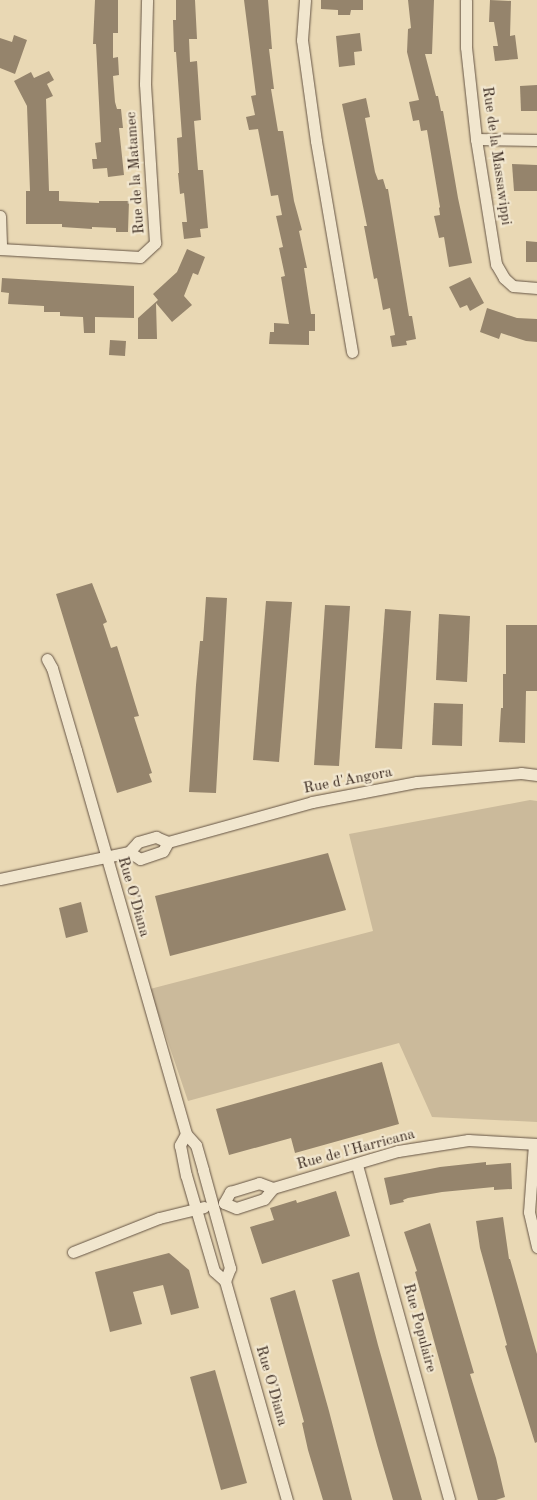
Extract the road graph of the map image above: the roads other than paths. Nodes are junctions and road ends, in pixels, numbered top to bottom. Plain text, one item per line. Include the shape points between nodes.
1 (147, 0) edge
2 (305, 0) edge
3 (466, 0) edge
4 (476, 138) junction
5 (537, 140) edge
6 (0, 216) edge
7 (1, 249) edge
8 (537, 288) edge
9 (352, 352) dead end
10 (50, 664) dead end
11 (537, 775) edge
12 (168, 842) junction
13 (128, 852) junction
14 (106, 857) junction
15 (0, 879) edge
16 (186, 1134) junction
17 (536, 1144) edge
18 (358, 1165) junction
19 (273, 1188) junction
20 (224, 1203) junction
21 (211, 1205) junction
22 (196, 1210) junction
23 (537, 1247) edge
24 (73, 1252) dead end
25 (225, 1281) junction
26 (287, 1500) edge
27 (449, 1500) edge

1 - 7 street, Rue de la Matamec via 145,84 155,243 140,258
2 - 9 street via 302,40
3 - 4 street, Rue de la Massawippi via 466,47
4 - 5 street
4 - 8 street, Rue de la Massawippi via 496,264 513,286
6 - 7 street
10 - 14 street, Rue O'Diana
11 - 12 street, Rue d'Angora via 520,773 407,784 312,802
12 - 13 street, Rue d'Angora via 156,837 138,842
12 - 13 street, Rue d'Angora via 163,851 140,858
13 - 14 street, Rue d'Angora
14 - 15 street, Rue d'Angora
14 - 16 street, Rue O'Diana
16 - 21 street, Rue O'Diana via 196,1145
16 - 22 street, Rue O'Diana via 180,1145
17 - 18 street, Rue de l'Harricana via 468,1140 398,1152
17 - 23 street via 529,1212
18 - 19 street, Rue de l'Harricana
18 - 27 street, Rue Populaire
19 - 20 street, Rue de l'Harricana via 264,1199 236,1208
19 - 20 street, Rue de l'Harricana via 259,1183 230,1192
20 - 21 street, Rue de l'Harricana
21 - 22 street, Rue de l'Harricana
21 - 25 street, Rue O'Diana via 230,1268
22 - 24 street, Rue de l'Harricana via 159,1218
22 - 25 street, Rue O'Diana via 214,1271
25 - 26 street, Rue O'Diana

